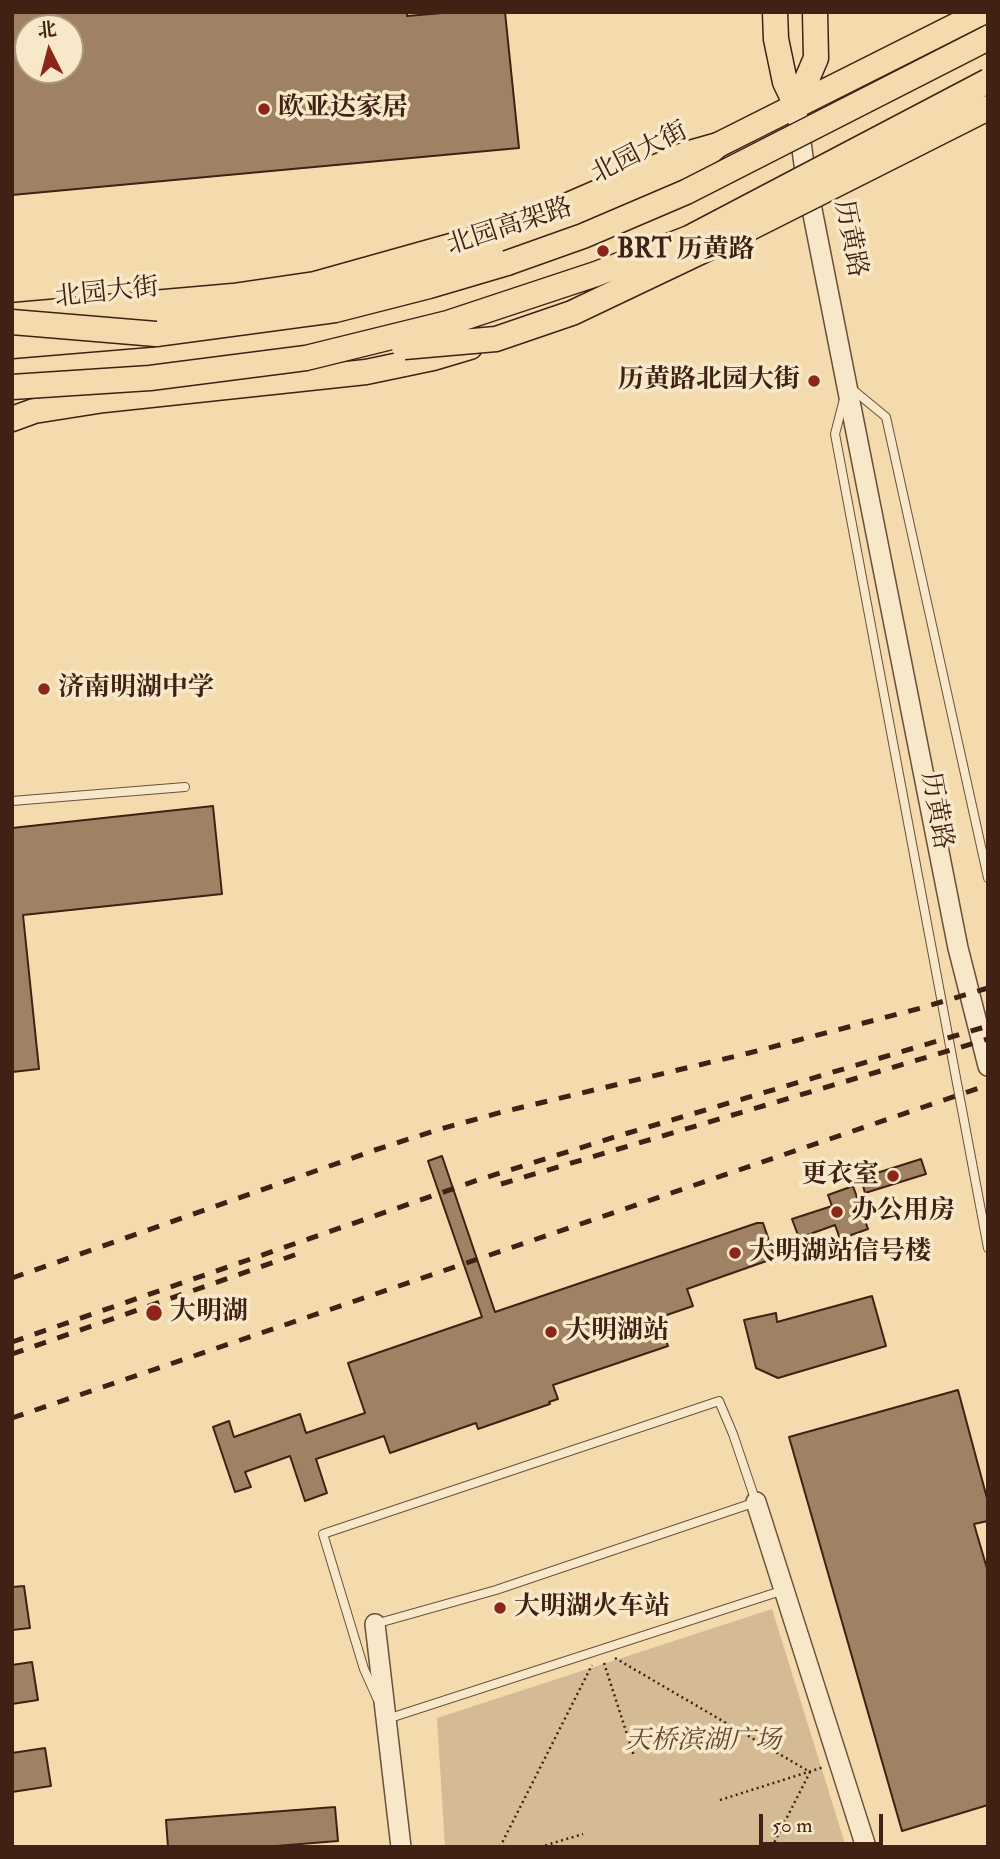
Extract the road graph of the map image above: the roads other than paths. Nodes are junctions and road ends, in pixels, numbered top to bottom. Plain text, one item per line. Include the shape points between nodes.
1 (775, 12) edge
2 (815, 12) edge
3 (981, 12) edge
4 (988, 38) edge
5 (988, 81) edge
6 (988, 94) edge
7 (796, 105) junction
8 (988, 108) edge
9 (718, 145) junction
10 (806, 179) junction
11 (689, 238) junction
12 (572, 313) junction
13 (12, 315) edge
14 (12, 322) edge
15 (12, 333) edge
16 (156, 334) junction
17 (496, 339) junction
18 (12, 346) edge
19 (306, 358) junction
20 (848, 385) junction
21 (12, 387) edge
22 (12, 394) edge
23 (19, 414) edge
24 (185, 787) dead end
25 (12, 801) edge
26 (988, 878) edge
27 (988, 1066) edge
28 (988, 1248) edge
29 (756, 1502) junction
30 (784, 1590) junction
31 (375, 1624) joint
32 (387, 1719) junction
33 (401, 1847) edge
34 (866, 1847) edge

1 - 7 main road, 历黄路 via 785,82
2 - 7 main road via 816,58
3 - 7 main road, 北园大街
4 - 16 main road, 北园高架路, bridge via 686,192 583,236 429,286 335,310
5 - 11 main road, bridge
6 - 10 main road via 914,133
7 - 9 main road, 北园大街
7 - 10 street, 历黄路
8 - 12 main road, bridge
9 - 13 main road via 686,154 543,216 315,284 233,296
9 - 15 main road, 北园大街 via 694,165 558,227 399,278 240,310
10 - 20 street, 历黄路
10 - 22 main road via 708,234 507,316 325,363
11 - 12 main road, bridge
11 - 19 main road, bridge via 448,323
12 - 17 main road, bridge
14 - 16 main road, bridge
16 - 18 main road, 北园高架路, bridge
17 - 19 main road, bridge
17 - 23 main road, bridge via 366,372 104,400
19 - 21 main road, bridge via 150,378
20 - 26 lane, 历黄路 via 886,417
20 - 27 street, 历黄路 via 958,948
20 - 28 lane, 历黄路 via 835,434
24 - 25 lane
29 - 30 street
29 - 31 lane via 496,1591
29 - 32 lane via 719,1401 323,1534 364,1669
30 - 32 lane
30 - 34 street
31 - 32 street
32 - 33 street

